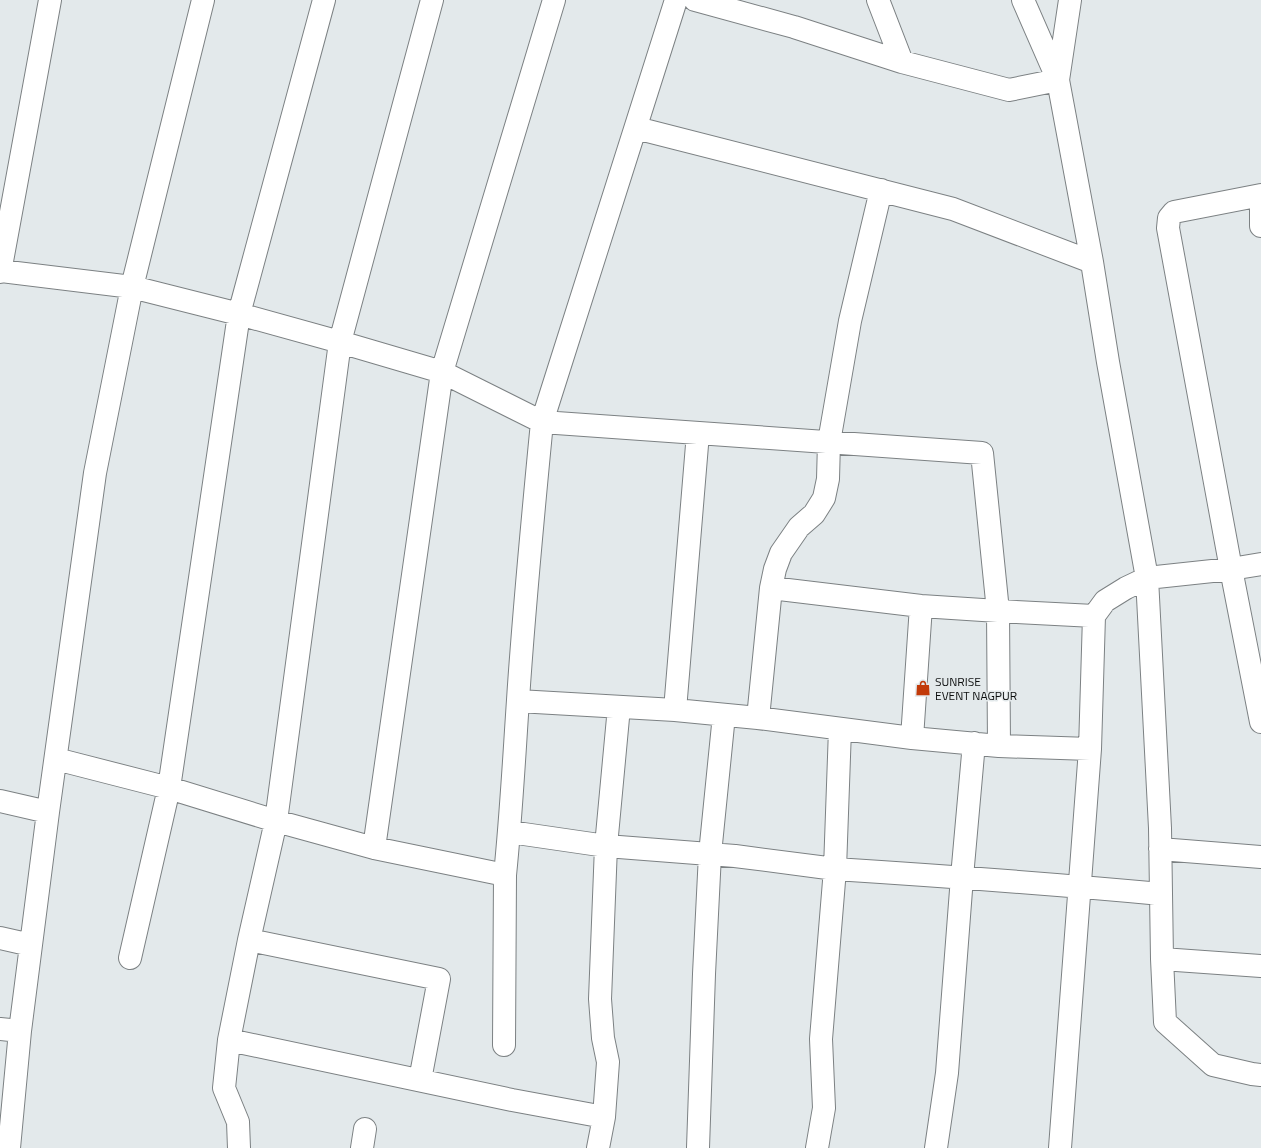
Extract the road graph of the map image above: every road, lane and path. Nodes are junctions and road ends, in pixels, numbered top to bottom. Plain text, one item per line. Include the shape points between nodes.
1 (50, 0) edge
2 (203, 0) edge
3 (324, 0) edge
4 (432, 0) edge
5 (554, 0) edge
6 (676, 0) edge
7 (695, 0) edge
8 (878, 0) edge
9 (1023, 0) edge
10 (1070, 0) edge
11 (902, 62) junction
12 (1058, 80) junction
13 (636, 128) junction
14 (881, 190) junction
15 (1261, 195) edge
16 (1261, 208) edge
17 (1261, 226) edge
18 (1092, 262) junction
19 (0, 272) edge
20 (132, 287) junction
21 (238, 314) junction
22 (340, 342) junction
23 (442, 372) junction
24 (542, 422) junction
25 (698, 434) junction
26 (829, 442) junction
27 (1261, 564) edge
28 (1231, 569) junction
29 (1147, 578) junction
30 (772, 588) junction
31 (921, 606) junction
32 (998, 611) junction
33 (1094, 616) junction
34 (518, 701) junction
35 (620, 707) junction
36 (675, 710) junction
37 (724, 715) junction
38 (758, 718) junction
39 (1261, 722) edge
40 (840, 729) junction
41 (912, 738) junction
42 (974, 743) junction
43 (999, 746) junction
44 (1090, 749) junction
45 (56, 759) junction
46 (168, 788) junction
47 (0, 801) edge
48 (48, 812) junction
49 (276, 821) junction
50 (510, 832) junction
51 (606, 846) junction
52 (374, 848) junction
53 (1160, 849) junction
54 (710, 854) junction
55 (1261, 857) edge
56 (835, 869) junction
57 (505, 875) junction
58 (962, 877) junction
59 (1080, 886) junction
60 (1161, 894) junction
61 (0, 938) edge
62 (249, 940) junction
63 (31, 945) junction
64 (130, 958) dead end
65 (1162, 959) junction
66 (1261, 966) edge
67 (10, 1030) edge
68 (229, 1040) junction
69 (504, 1045) dead end
70 (1261, 1075) edge
71 (420, 1080) junction
72 (604, 1117) junction
73 (9, 1148) edge
74 (239, 1148) edge
75 (598, 1148) edge
76 (698, 1148) edge
77 (817, 1148) edge
78 (936, 1148) edge
79 (1060, 1148) edge

1 - 19 street
2 - 20 street
3 - 21 street
4 - 22 street
5 - 23 street
6 - 13 street
7 - 11 street via 794,27
8 - 11 street
9 - 12 street
10 - 12 street
11 - 12 street via 1009,90
12 - 18 street
13 - 14 street
13 - 24 street
14 - 18 street via 952,209
14 - 26 street via 850,321
15 - 28 street via 1174,212 1169,218 1168,228
16 - 17 street
18 - 29 street
19 - 20 street
20 - 21 street
20 - 45 street via 94,473
21 - 22 street
21 - 46 street
22 - 23 street
22 - 49 street
23 - 24 street
23 - 52 street
24 - 25 street
24 - 34 street
25 - 26 street
25 - 36 street
26 - 30 street via 828,479 824,498 781,553
26 - 32 street via 982,453
27 - 28 street
28 - 29 street
28 - 39 street
29 - 33 street via 1105,601
29 - 53 street
30 - 31 street
30 - 38 street
31 - 32 street
31 - 41 street
32 - 33 street
32 - 43 street
33 - 44 street
34 - 35 street
34 - 50 street
35 - 36 street
35 - 51 street
36 - 37 street
37 - 38 street
37 - 54 street
38 - 40 street
40 - 41 street
40 - 56 street
41 - 42 street
42 - 43 street
42 - 58 street
43 - 44 street
44 - 59 street
45 - 46 street
45 - 48 street
46 - 49 street
46 - 64 street
47 - 48 street
48 - 63 street
49 - 52 street
49 - 62 street
50 - 51 street
50 - 57 street
51 - 54 street
51 - 72 street via 600,999 608,1062
52 - 57 street
53 - 55 street
53 - 60 street
54 - 56 street
54 - 76 street
56 - 58 street
56 - 77 street via 821,1039 824,1108
57 - 69 street
58 - 59 street
58 - 78 street via 948,1073
59 - 60 street
59 - 79 street
60 - 65 street
61 - 63 street
62 - 68 street
62 - 71 street via 439,979
63 - 67 street
65 - 66 street
65 - 70 street via 1165,1022 1213,1064
67 - 73 street
68 - 71 street
68 - 74 street via 224,1088 238,1122
71 - 72 street
72 - 75 street

